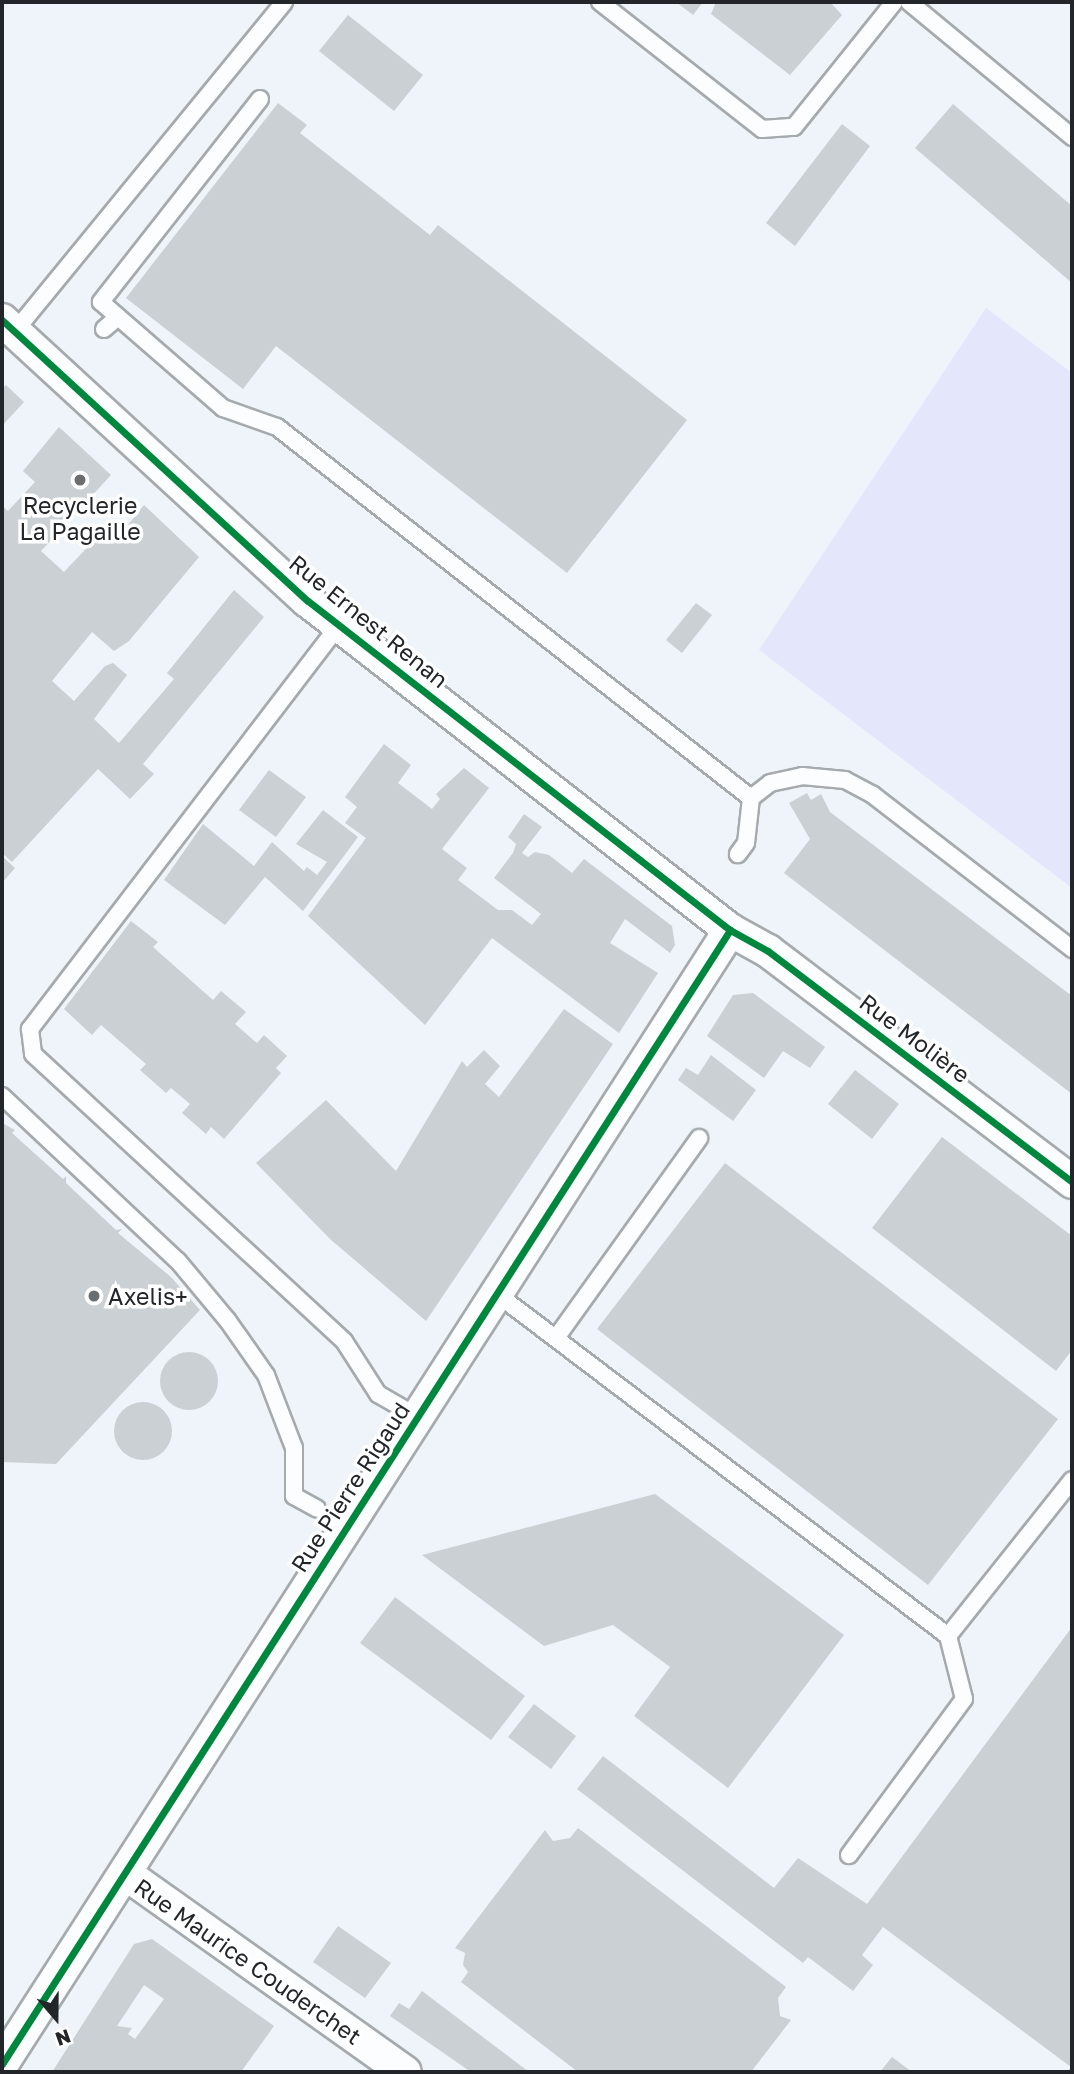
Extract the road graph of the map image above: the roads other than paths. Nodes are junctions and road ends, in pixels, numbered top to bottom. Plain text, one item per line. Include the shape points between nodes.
1 (284, 2) edge
2 (600, 2) edge
3 (894, 2) edge
4 (909, 2) edge
5 (260, 99) dead end
6 (1072, 137) edge
7 (118, 317) junction
8 (8, 326) edge
9 (104, 329) dead end
10 (339, 625) junction
11 (751, 798) junction
12 (738, 854) dead end
13 (730, 930) junction
14 (1072, 948) edge
15 (2, 1096) edge
16 (699, 1138) dead end
17 (1072, 1182) edge
18 (497, 1294) junction
19 (556, 1338) junction
20 (418, 1418) junction
21 (1072, 1480) edge
22 (317, 1509) dead end
23 (948, 1636) junction
24 (849, 1855) dead end
25 (126, 1874) junction
26 (2, 2064) edge
27 (405, 2072) edge

1 - 8 lane
2 - 3 lane via 762,129 794,127
4 - 6 lane
5 - 7 lane via 101,302
7 - 9 lane
7 - 11 lane via 223,408 277,427
8 - 10 street, Rue Ernest Renan
10 - 13 street, Rue Ernest Renan
10 - 20 lane via 30,1030 33,1054 344,1341 378,1395
11 - 12 lane via 746,843
11 - 14 lane via 770,783 802,776 845,780 873,795
13 - 17 street, Rue Molière via 768,951
13 - 18 street, Rue Pierre Rigaud
15 - 22 lane via 178,1261 228,1321 266,1375 294,1448 294,1496
16 - 19 lane
18 - 19 lane
18 - 20 street, Rue Pierre Rigaud
19 - 23 lane
20 - 25 street, Rue Pierre Rigaud
21 - 23 lane
23 - 24 lane via 964,1699
25 - 26 street, Rue Pierre Rigaud
25 - 27 street, Rue Maurice Couderchet

